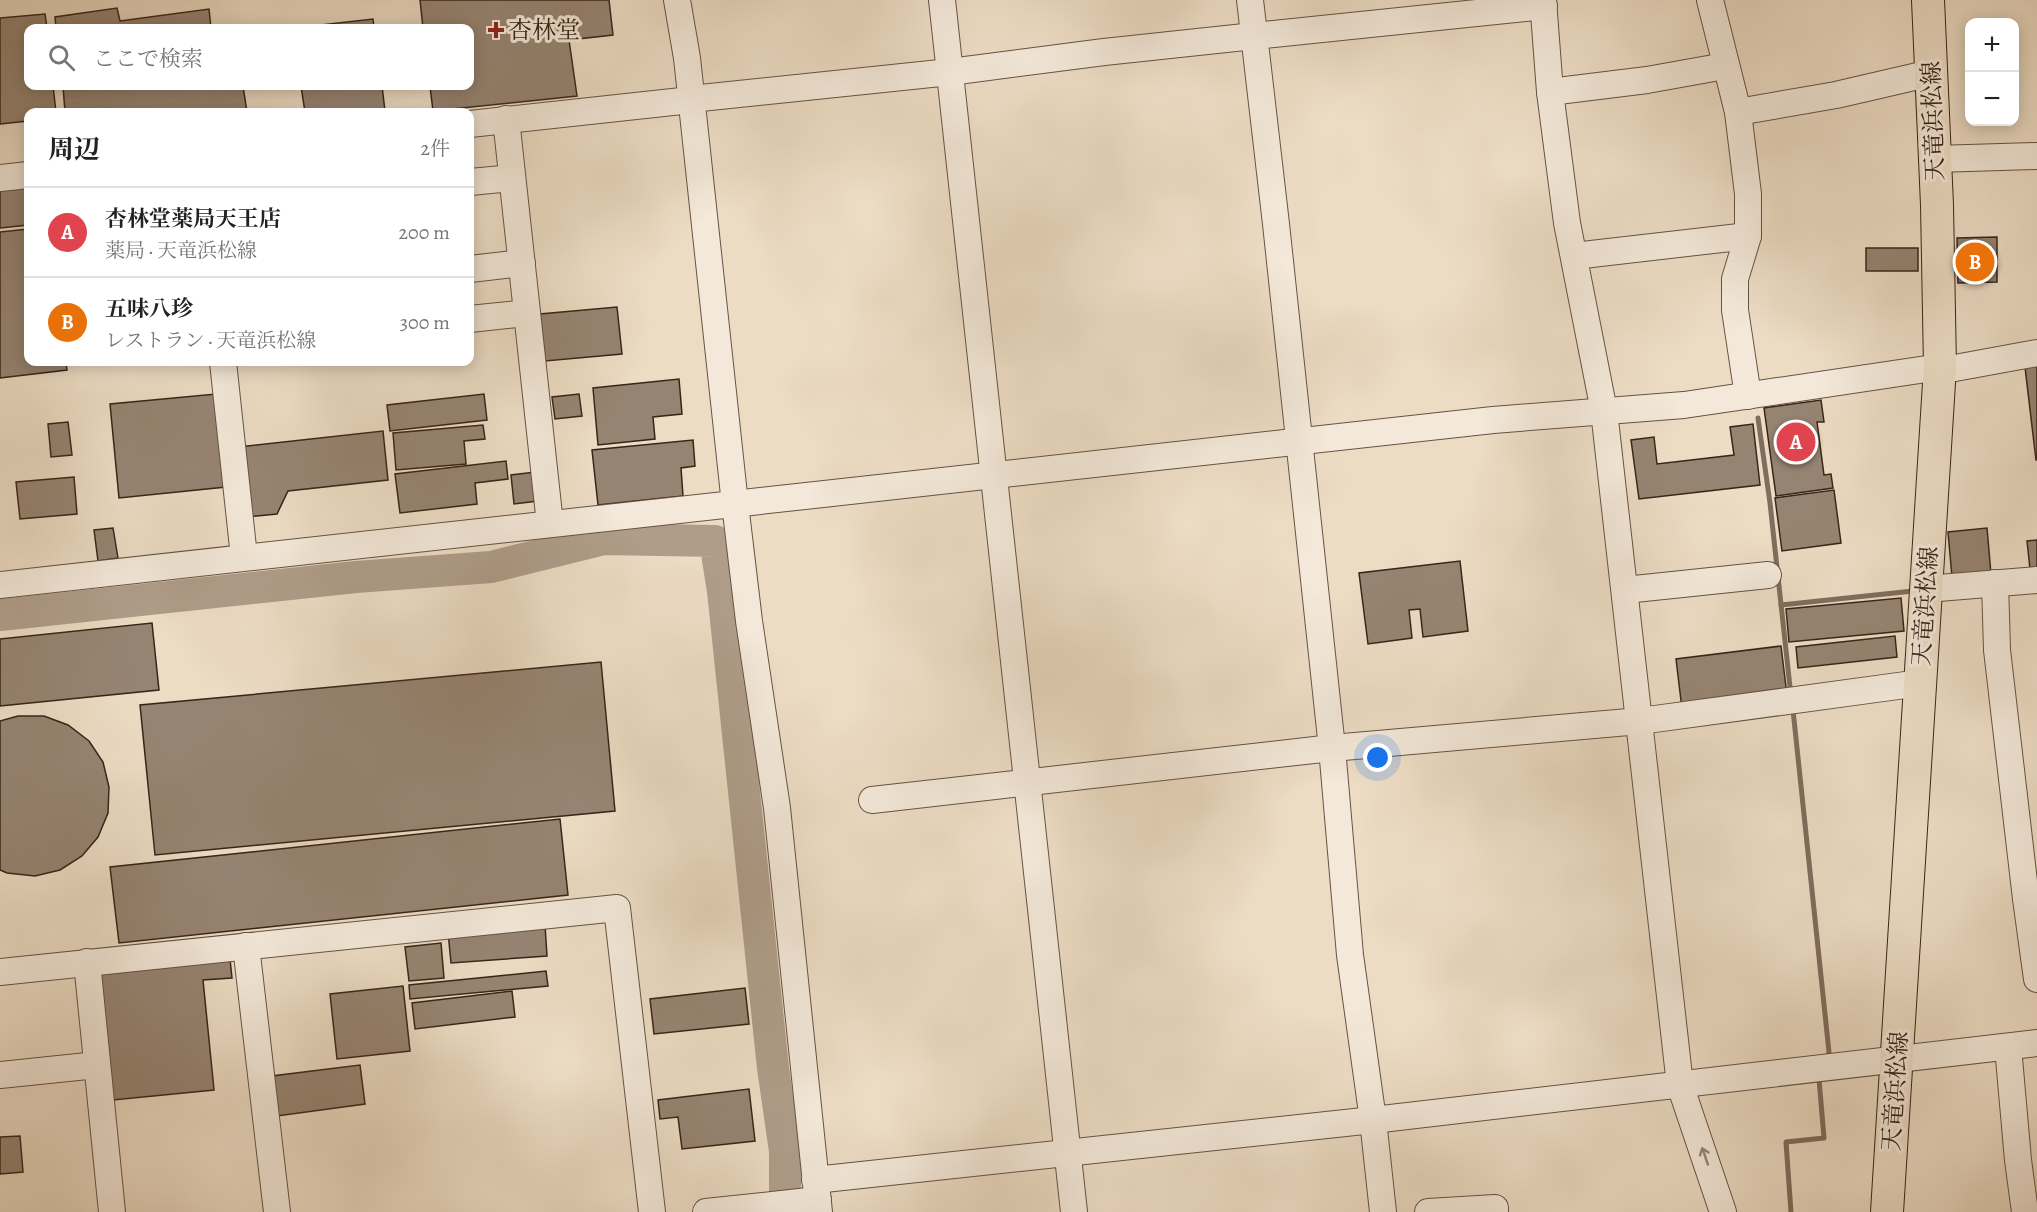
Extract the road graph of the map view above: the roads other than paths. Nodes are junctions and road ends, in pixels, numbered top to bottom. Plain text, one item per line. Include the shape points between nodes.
1 (677, 0) edge
2 (942, 0) edge
3 (1250, 0) edge
4 (1710, 0) edge
5 (1928, 0) edge
6 (1544, 3) edge
7 (1254, 36) junction
8 (1725, 66) junction
9 (950, 72) junction
10 (1931, 73) junction
11 (1550, 93) junction
12 (683, 101) junction
13 (1738, 112) junction
14 (506, 119) junction
15 (474, 123) edge
16 (2037, 156) edge
17 (1935, 159) junction
18 (24, 175) edge
19 (0, 178) edge
20 (512, 178) junction
21 (474, 182) edge
22 (1748, 236) junction
23 (1574, 256) junction
24 (522, 263) junction
25 (474, 269) edge
26 (527, 312) junction
27 (474, 318) edge
28 (2037, 353) edge
29 (223, 366) edge
30 (1940, 367) junction
31 (1748, 396) junction
32 (1604, 411) junction
33 (1299, 442) junction
34 (995, 475) junction
35 (735, 504) junction
36 (550, 524) junction
37 (244, 557) junction
38 (1768, 575) dead end
39 (2037, 580) edge
40 (1995, 583) junction
41 (0, 585) edge
42 (1926, 589) junction
43 (1624, 590) junction
44 (1920, 683) junction
45 (1640, 721) junction
46 (1332, 748) junction
47 (1028, 782) junction
48 (872, 800) dead end
49 (246, 946) junction
50 (87, 962) junction
51 (0, 972) edge
52 (2037, 979) edge
53 (2037, 1043) edge
54 (2008, 1047) junction
55 (1897, 1061) junction
56 (97, 1065) junction
57 (0, 1074) edge
58 (1680, 1085) junction
59 (1373, 1120) junction
60 (1068, 1154) junction
61 (804, 1200) edge
62 (112, 1212) edge
63 (277, 1212) edge
64 (652, 1212) edge
65 (706, 1212) edge
66 (1074, 1212) edge
67 (1383, 1212) edge
68 (1428, 1212) edge
69 (1496, 1212) edge
70 (1723, 1212) edge
71 (1887, 1212) edge
72 (2025, 1212) edge

1 - 12 street
2 - 9 street
3 - 7 street
4 - 8 street
5 - 10 main road, 天竜浜松線
6 - 7 street
6 - 11 street
7 - 9 street
7 - 33 street
8 - 11 street
8 - 13 street
9 - 12 street
9 - 34 street
10 - 13 street
10 - 17 main road, 天竜浜松線
11 - 23 street
12 - 14 street
12 - 35 street
13 - 22 street via 1748,195
14 - 15 street
14 - 20 street
16 - 17 street
17 - 30 main road, 天竜浜松線
18 - 19 street
20 - 21 street
20 - 24 street
22 - 23 street
22 - 31 street via 1736,279 1736,310
23 - 32 street
24 - 25 street
24 - 26 street
26 - 27 street
26 - 36 street
28 - 30 street via 1955,368
29 - 37 street
30 - 31 street
30 - 42 main road, 天竜浜松線
31 - 32 street
32 - 33 street
32 - 43 street
33 - 34 street
33 - 46 street
34 - 35 street
34 - 47 street
35 - 36 street
35 - 61 street via 777,808
36 - 37 street
37 - 41 street
38 - 43 street
39 - 40 street
40 - 42 street
40 - 52 street via 1997,650
42 - 44 main road, 天竜浜松線
43 - 45 street
44 - 45 street
44 - 55 main road, 天竜浜松線
45 - 46 street
45 - 58 street
46 - 47 street
46 - 59 street via 1350,955
47 - 48 street
47 - 60 street
49 - 50 street
49 - 63 street
49 - 64 street via 616,908
50 - 51 street
50 - 56 street
53 - 54 street
54 - 55 street
54 - 72 street
55 - 58 street
55 - 71 main road, 天竜浜松線
56 - 57 street
56 - 62 street
58 - 59 street
70 -> 58 street
59 - 60 street
59 - 67 street
60 - 61 street
60 - 66 street
61 - 65 street
68 - 69 street via 1495,1208

